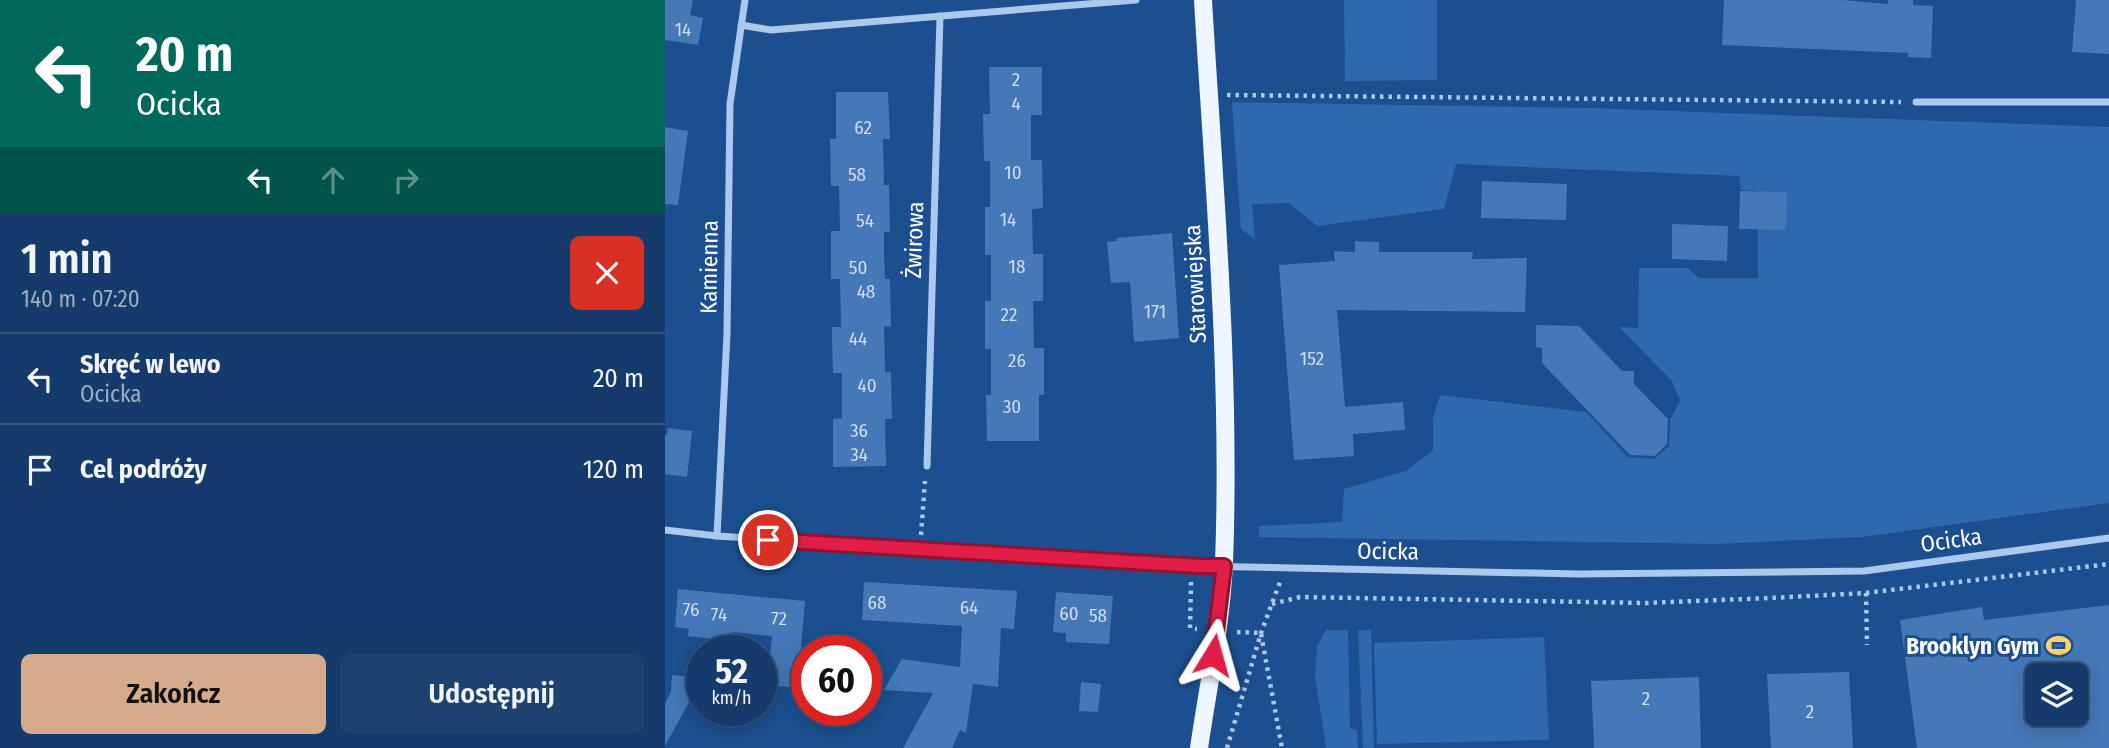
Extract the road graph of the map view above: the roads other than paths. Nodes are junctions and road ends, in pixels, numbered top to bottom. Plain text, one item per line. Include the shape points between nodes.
1 (745, 0) edge
2 (1136, 0) edge
3 (1203, 0) edge
4 (940, 16) junction
5 (741, 25) junction
6 (1916, 102) road end
7 (2109, 102) edge
8 (927, 466) road end
9 (665, 530) edge
10 (717, 536) junction
11 (2109, 538) edge
12 (1224, 566) junction
13 (1199, 748) edge

1 - 5 street, Kamienna
2 - 4 street
3 - 12 main road, Starowiejska via 1221,284
4 - 5 street via 771,30
4 - 8 street, Żwirowa
5 - 10 street, Kamienna via 730,104 727,334
6 - 7 street
9 - 10 street, Ocicka
10 - 12 street, Ocicka
11 - 12 street, Ocicka via 1864,571 1578,574
12 - 13 main road, Starowiejska

